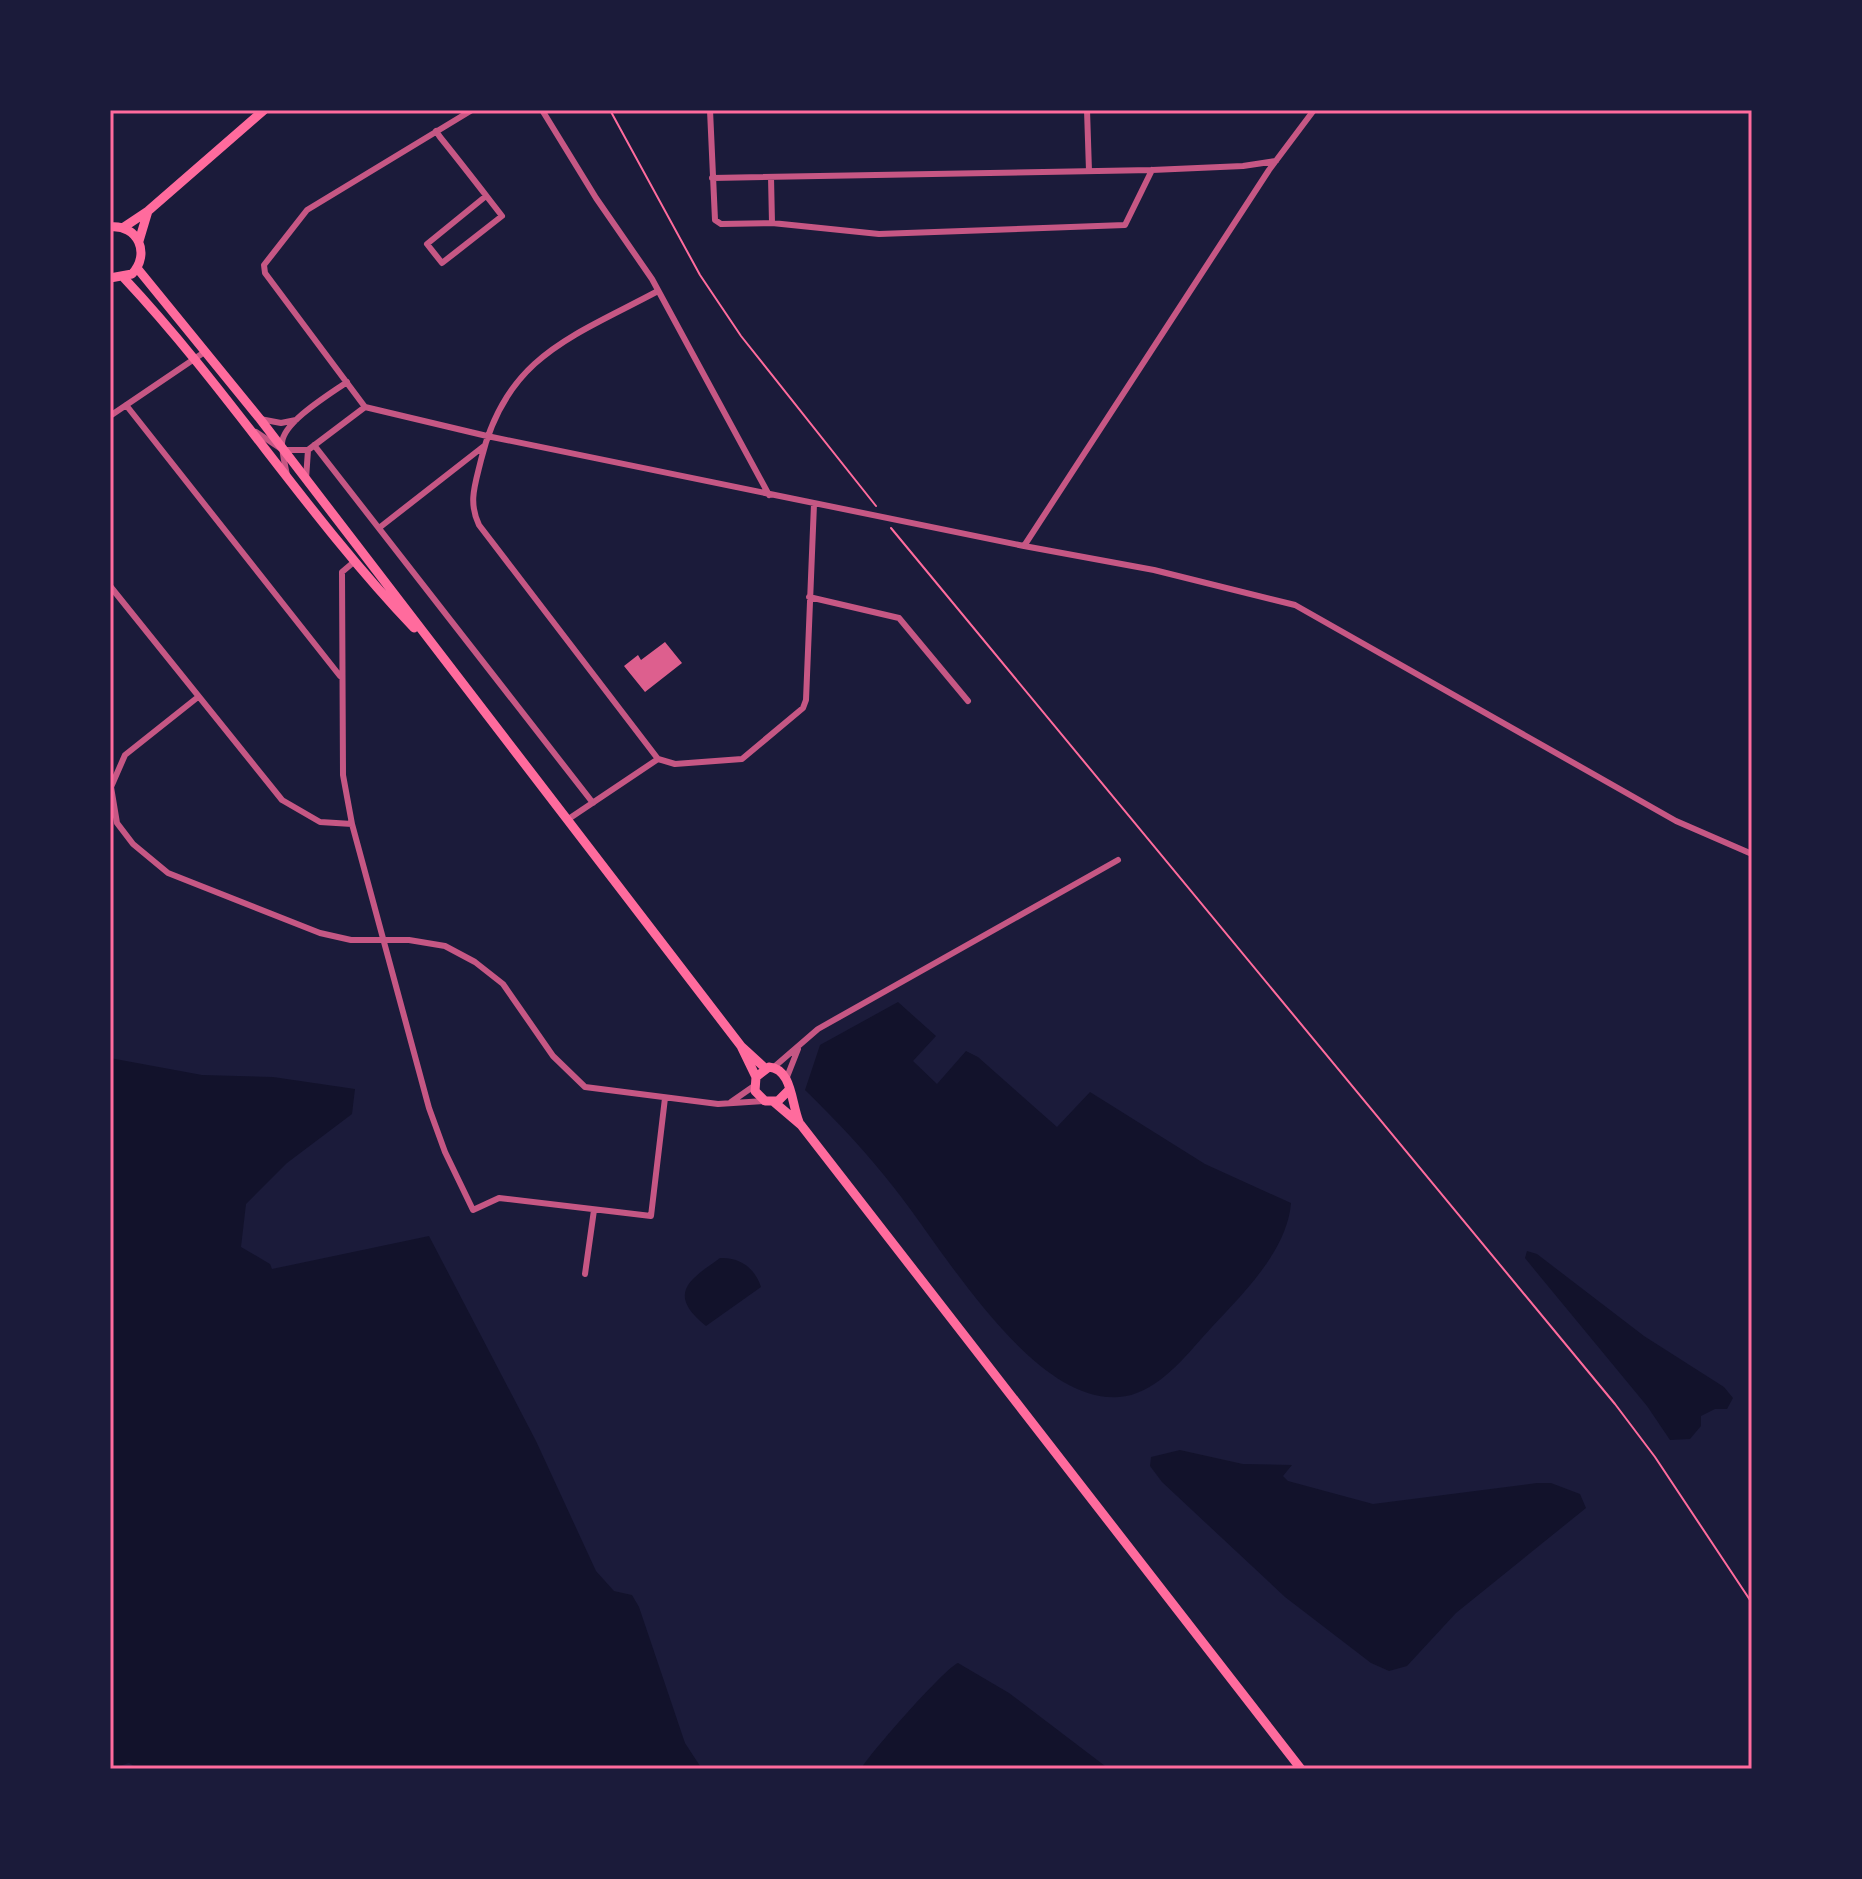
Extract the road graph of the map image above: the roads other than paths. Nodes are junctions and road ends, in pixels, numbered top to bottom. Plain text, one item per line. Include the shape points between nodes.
1 (264, 110) edge
2 (472, 110) edge
3 (542, 110) edge
4 (710, 110) edge
5 (1087, 110) edge
6 (1314, 110) edge
7 (436, 131) junction
8 (1276, 161) junction
9 (1152, 170) junction
10 (1089, 171) junction
11 (771, 177) junction
12 (712, 178) junction
13 (486, 196) junction
14 (148, 211) junction
15 (772, 223) junction
16 (110, 227) edge
17 (124, 227) junction
18 (139, 241) junction
19 (137, 268) junction
20 (110, 278) edge
21 (124, 278) junction
22 (658, 291) junction
23 (206, 351) junction
24 (196, 358) junction
25 (347, 382) junction
26 (126, 405) junction
27 (365, 407) junction
28 (110, 416) edge
29 (260, 419) junction
30 (296, 420) junction
31 (253, 431) junction
32 (487, 436) junction
33 (484, 446) junction
34 (311, 447) junction
35 (283, 450) junction
36 (287, 475) junction
37 (306, 479) junction
38 (769, 495) junction
39 (814, 504) junction
40 (379, 528) junction
41 (1024, 546) junction
42 (362, 552) junction
43 (353, 562) junction
44 (110, 586) edge
45 (809, 597) junction
46 (340, 676) junction
47 (460, 681) junction
48 (198, 697) junction
49 (968, 701) dead end
50 (658, 759) junction
51 (593, 803) junction
52 (567, 820) junction
53 (352, 824) junction
54 (1752, 854) edge
55 (1118, 860) dead end
56 (384, 939) junction
57 (741, 1046) junction
58 (798, 1049) junction
59 (769, 1068) junction
60 (787, 1077) junction
61 (755, 1082) junction
62 (788, 1091) junction
63 (665, 1098) junction
64 (769, 1101) junction
65 (731, 1102) junction
66 (801, 1125) junction
67 (594, 1210) junction
68 (585, 1274) dead end
69 (1301, 1769) edge

1 - 14 main road
2 - 7 street
3 - 22 street
4 - 12 street
5 - 10 street
6 - 8 street
7 - 13 street
7 - 25 street via 307,210 264,265
8 - 9 street
8 - 41 street
9 - 10 street
9 - 15 street via 1125,225 879,234
10 - 11 street
11 - 12 street
11 - 15 street
12 - 15 street via 715,220
13 - 13 street via 427,244 442,263 502,216
14 - 17 main road
14 - 18 main road
16 - 17 main road
17 - 18 main road
18 - 19 main road via 142,259
19 - 21 main road
19 - 23 main road
20 - 21 main road
21 - 24 main road
22 - 32 street via 546,352 512,385
22 - 38 street
23 - 24 street
23 - 29 main road
24 - 26 street
24 - 31 main road
25 - 27 street
25 - 30 street
26 - 28 street
26 - 46 street
27 - 32 street
27 - 34 street
29 - 30 street
29 - 35 main road
30 - 35 street via 286,433
31 - 35 street
31 - 36 main road
32 - 33 street
32 - 38 street
33 - 40 street
33 - 50 street via 470,504 479,525
34 - 35 street
34 - 37 street
34 - 40 street
35 - 36 street
35 - 37 main road
36 - 43 main road
37 - 42 main road
38 - 39 street
39 - 41 street
39 - 45 street
40 - 51 street
41 - 54 street via 1154,570 1295,605 1676,821
42 - 43 street
42 - 47 main road
43 - 46 street via 342,572
43 - 47 main road
44 - 48 street
45 - 49 street via 899,618
45 - 50 street via 803,708 742,759 675,764
46 - 53 street via 343,775
47 - 52 main road
48 - 53 street via 282,800 320,822
48 - 56 street via 125,755 116,770 112,806 133,844 168,873 253,909 320,933 351,940
50 - 51 street
51 - 52 street
52 - 57 main road
53 - 56 street
55 - 58 street via 818,1029
56 - 63 street via 445,946 475,962 503,984 553,1056 585,1087
56 - 67 street via 429,1108 473,1210 499,1198
57 - 59 main road
57 - 61 main road
58 - 59 street
58 - 60 street
59 - 60 main road
59 - 61 main road
60 - 62 main road
61 - 64 main road
61 - 65 street
62 - 64 main road
62 - 66 main road
63 - 65 street
63 - 67 street via 651,1216
64 - 65 street
64 - 66 main road
66 - 69 main road
67 - 68 street

